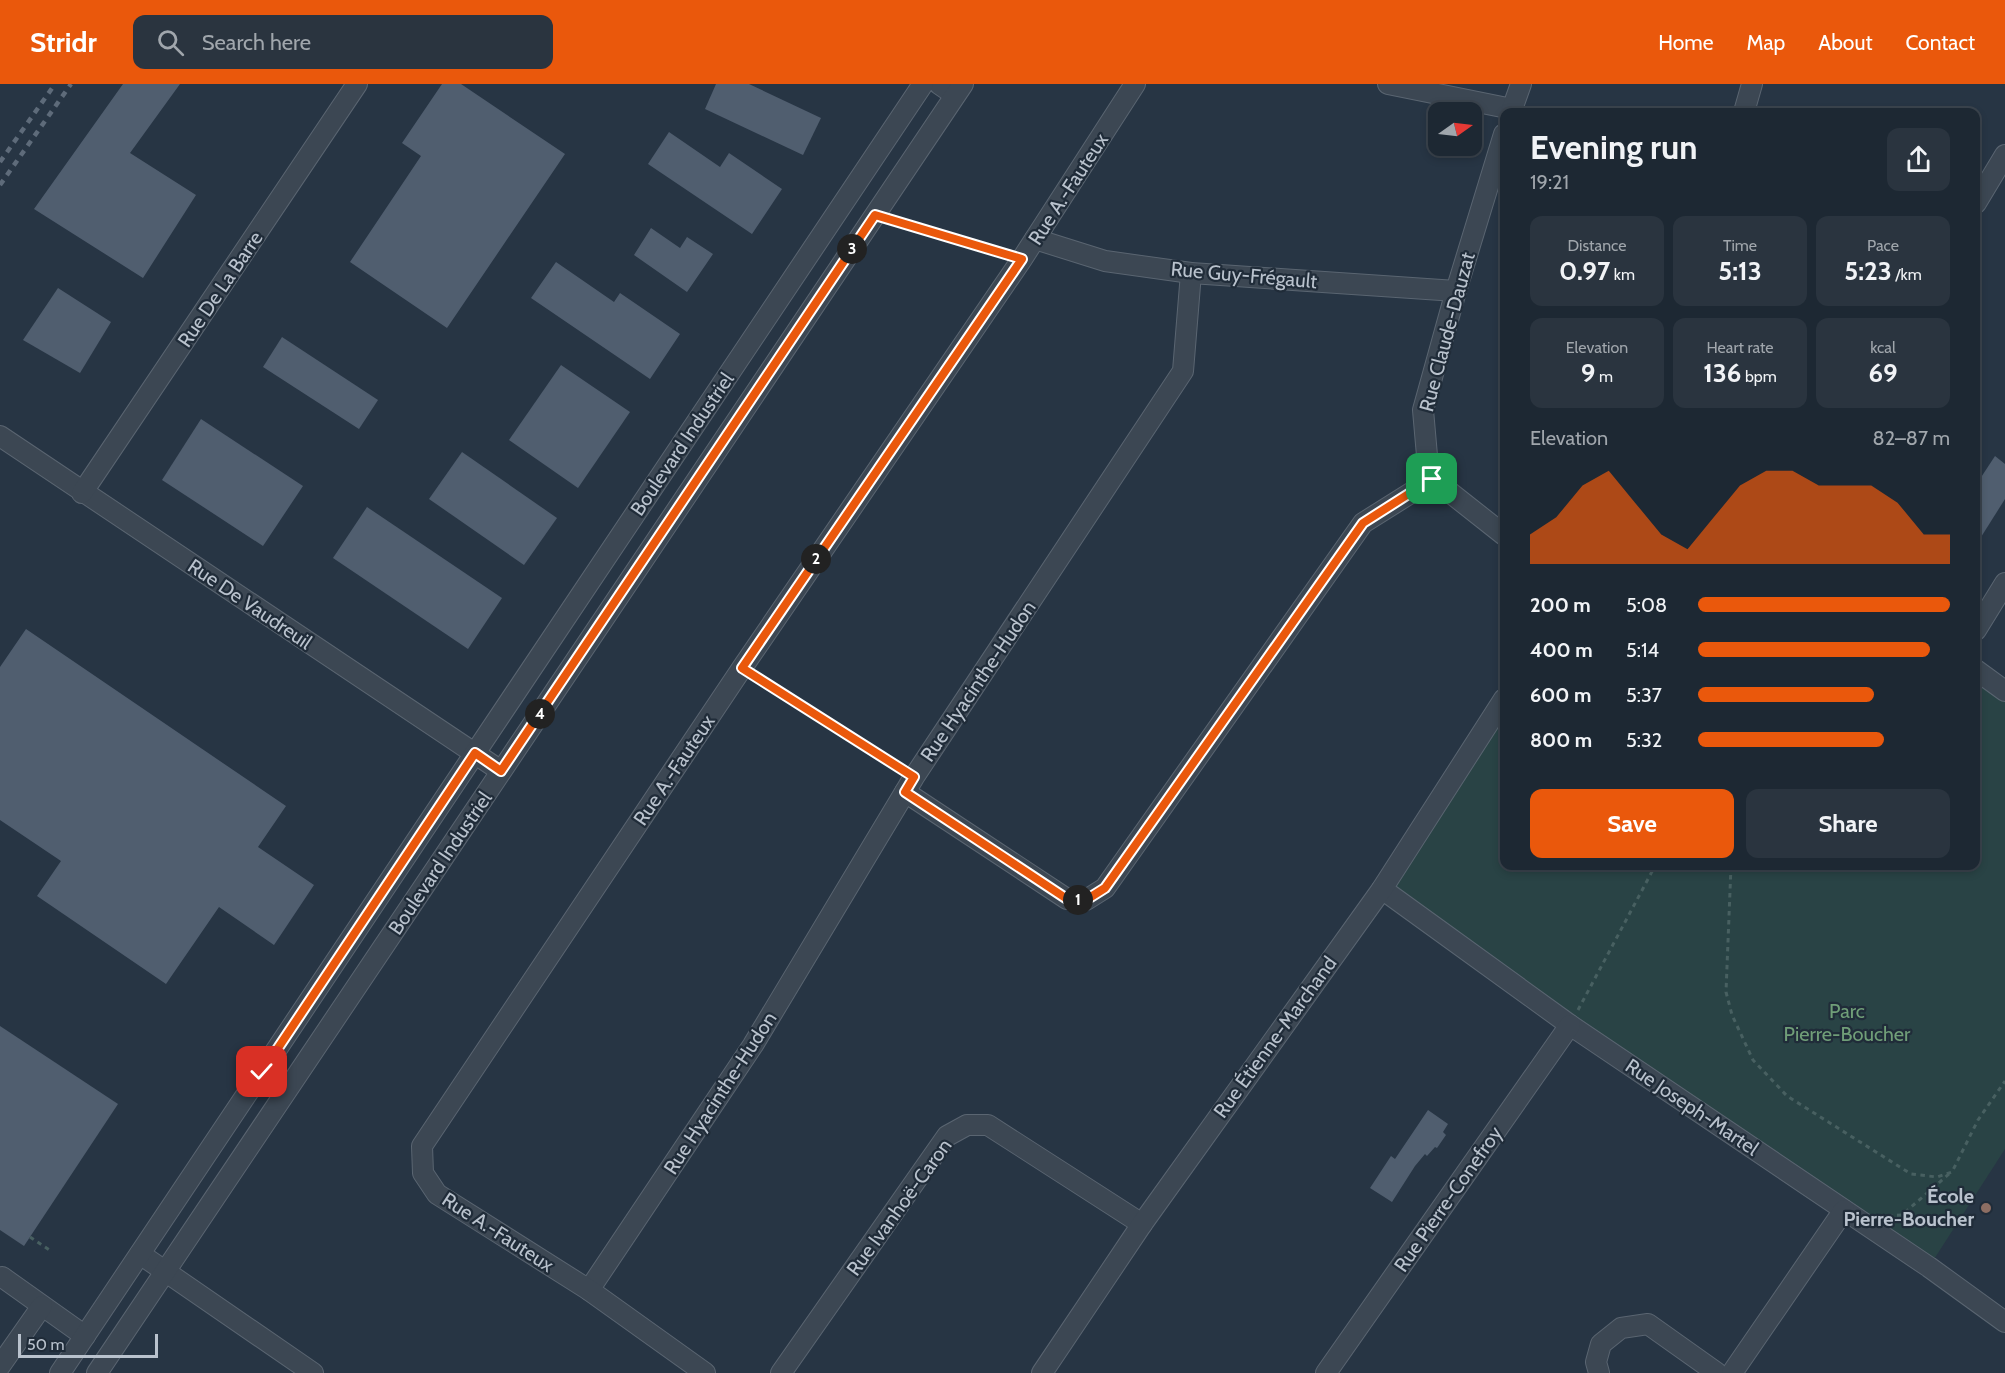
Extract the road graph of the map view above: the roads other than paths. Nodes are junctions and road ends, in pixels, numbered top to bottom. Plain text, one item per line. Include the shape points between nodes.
1 (357, 84) edge
2 (923, 84) edge
3 (939, 84) edge
4 (1136, 84) edge
5 (1388, 84) edge
6 (1521, 84) edge
7 (1752, 84) edge
8 (959, 89) edge
9 (1500, 108) edge
10 (1513, 108) edge
11 (1745, 108) edge
12 (884, 143) junction
13 (1500, 147) edge
14 (2005, 156) edge
15 (911, 161) junction
16 (1980, 197) edge
17 (1035, 239) junction
18 (1191, 273) junction
19 (788, 287) junction
20 (1456, 291) junction
21 (814, 305) junction
22 (0, 436) edge
23 (688, 436) junction
24 (713, 457) junction
25 (1432, 479) junction
26 (82, 493) junction
27 (1500, 532) edge
28 (619, 538) junction
29 (646, 556) junction
30 (2005, 583) edge
31 (577, 601) junction
32 (603, 620) junction
33 (1980, 624) edge
34 (1980, 673) edge
35 (2005, 691) edge
36 (1500, 705) edge
37 (475, 753) junction
38 (501, 771) junction
39 (909, 784) junction
40 (1382, 889) junction
41 (1570, 1024) junction
42 (219, 1136) junction
43 (245, 1153) junction
44 (1844, 1210) junction
45 (1142, 1224) junction
46 (140, 1254) junction
47 (165, 1272) junction
48 (1, 1278) edge
49 (589, 1290) junction
50 (42, 1306) junction
51 (2005, 1322) edge
52 (85, 1336) junction
53 (0, 1366) edge
54 (60, 1373) edge
55 (97, 1373) edge
56 (313, 1373) edge
57 (705, 1373) edge
58 (781, 1373) edge
59 (1042, 1373) edge
60 (1326, 1373) edge
61 (1599, 1373) edge
62 (1717, 1373) edge
63 (1732, 1373) edge

1 - 26 street, Rue De La Barre
2 - 12 street, Boulevard Industriel
3 - 8 street
4 - 17 street, Rue A.-Fauteux
5 - 9 street
6 - 10 street
7 - 11 street
8 - 15 street, Boulevard Industriel
12 - 15 street
12 - 19 street, Boulevard Industriel
13 - 20 street, Rue Claude-Dauzat
14 - 16 street
15 - 21 street, Boulevard Industriel
17 - 18 street, Rue Guy-Frégault via 1106,261
17 - 49 street, Rue A.-Fauteux via 422,1146 423,1173 437,1194
18 - 20 street, Rue Guy-Frégault
18 - 39 street, Rue Hyacinthe-Hudon via 1183,371
19 - 21 street
19 - 23 street, Boulevard Industriel
20 - 25 street, Rue Claude-Dauzat via 1423,410
21 - 24 street, Boulevard Industriel
22 - 26 street, Rue De Vaudreuil
23 - 24 street
23 - 28 street, Boulevard Industriel
24 - 29 street, Boulevard Industriel
25 - 27 street
25 - 39 street via 1363,523 1105,888 1086,900 1067,899
26 - 37 street, Rue De Vaudreuil
28 - 29 street
28 - 31 street, Boulevard Industriel
29 - 32 street, Boulevard Industriel
30 - 33 street
31 - 32 street
31 - 37 street, Boulevard Industriel
32 - 38 street, Boulevard Industriel
34 - 35 street
36 - 40 street, Rue Étienne-Marchand
37 - 38 street, Rue De Vaudreuil
37 - 42 street, Boulevard Industriel
38 - 43 street, Boulevard Industriel
39 - 49 street, Rue Hyacinthe-Hudon via 753,1046
40 - 41 street, Rue Joseph-Martel
40 - 45 street, Rue Étienne-Marchand
41 - 44 street, Rue Joseph-Martel
41 - 60 street, Rue Pierre-Conefroy
42 - 43 street
42 - 46 street, Boulevard Industriel
43 - 47 street, Boulevard Industriel
44 - 51 street, Rue Joseph-Martel
44 - 63 street
45 - 58 street, Rue Ivanhoë-Caron via 988,1125 967,1125 947,1136
45 - 59 street, Rue Étienne-Marchand
46 - 47 street
46 - 52 street, Boulevard Industriel
47 - 55 street, Boulevard Industriel
47 - 56 street
48 - 50 street
49 - 57 street, Rue A.-Fauteux
50 - 52 street
50 - 53 street
52 - 54 street, Boulevard Industriel
61 - 62 street via 1596,1362 1601,1344 1621,1328 1648,1324

